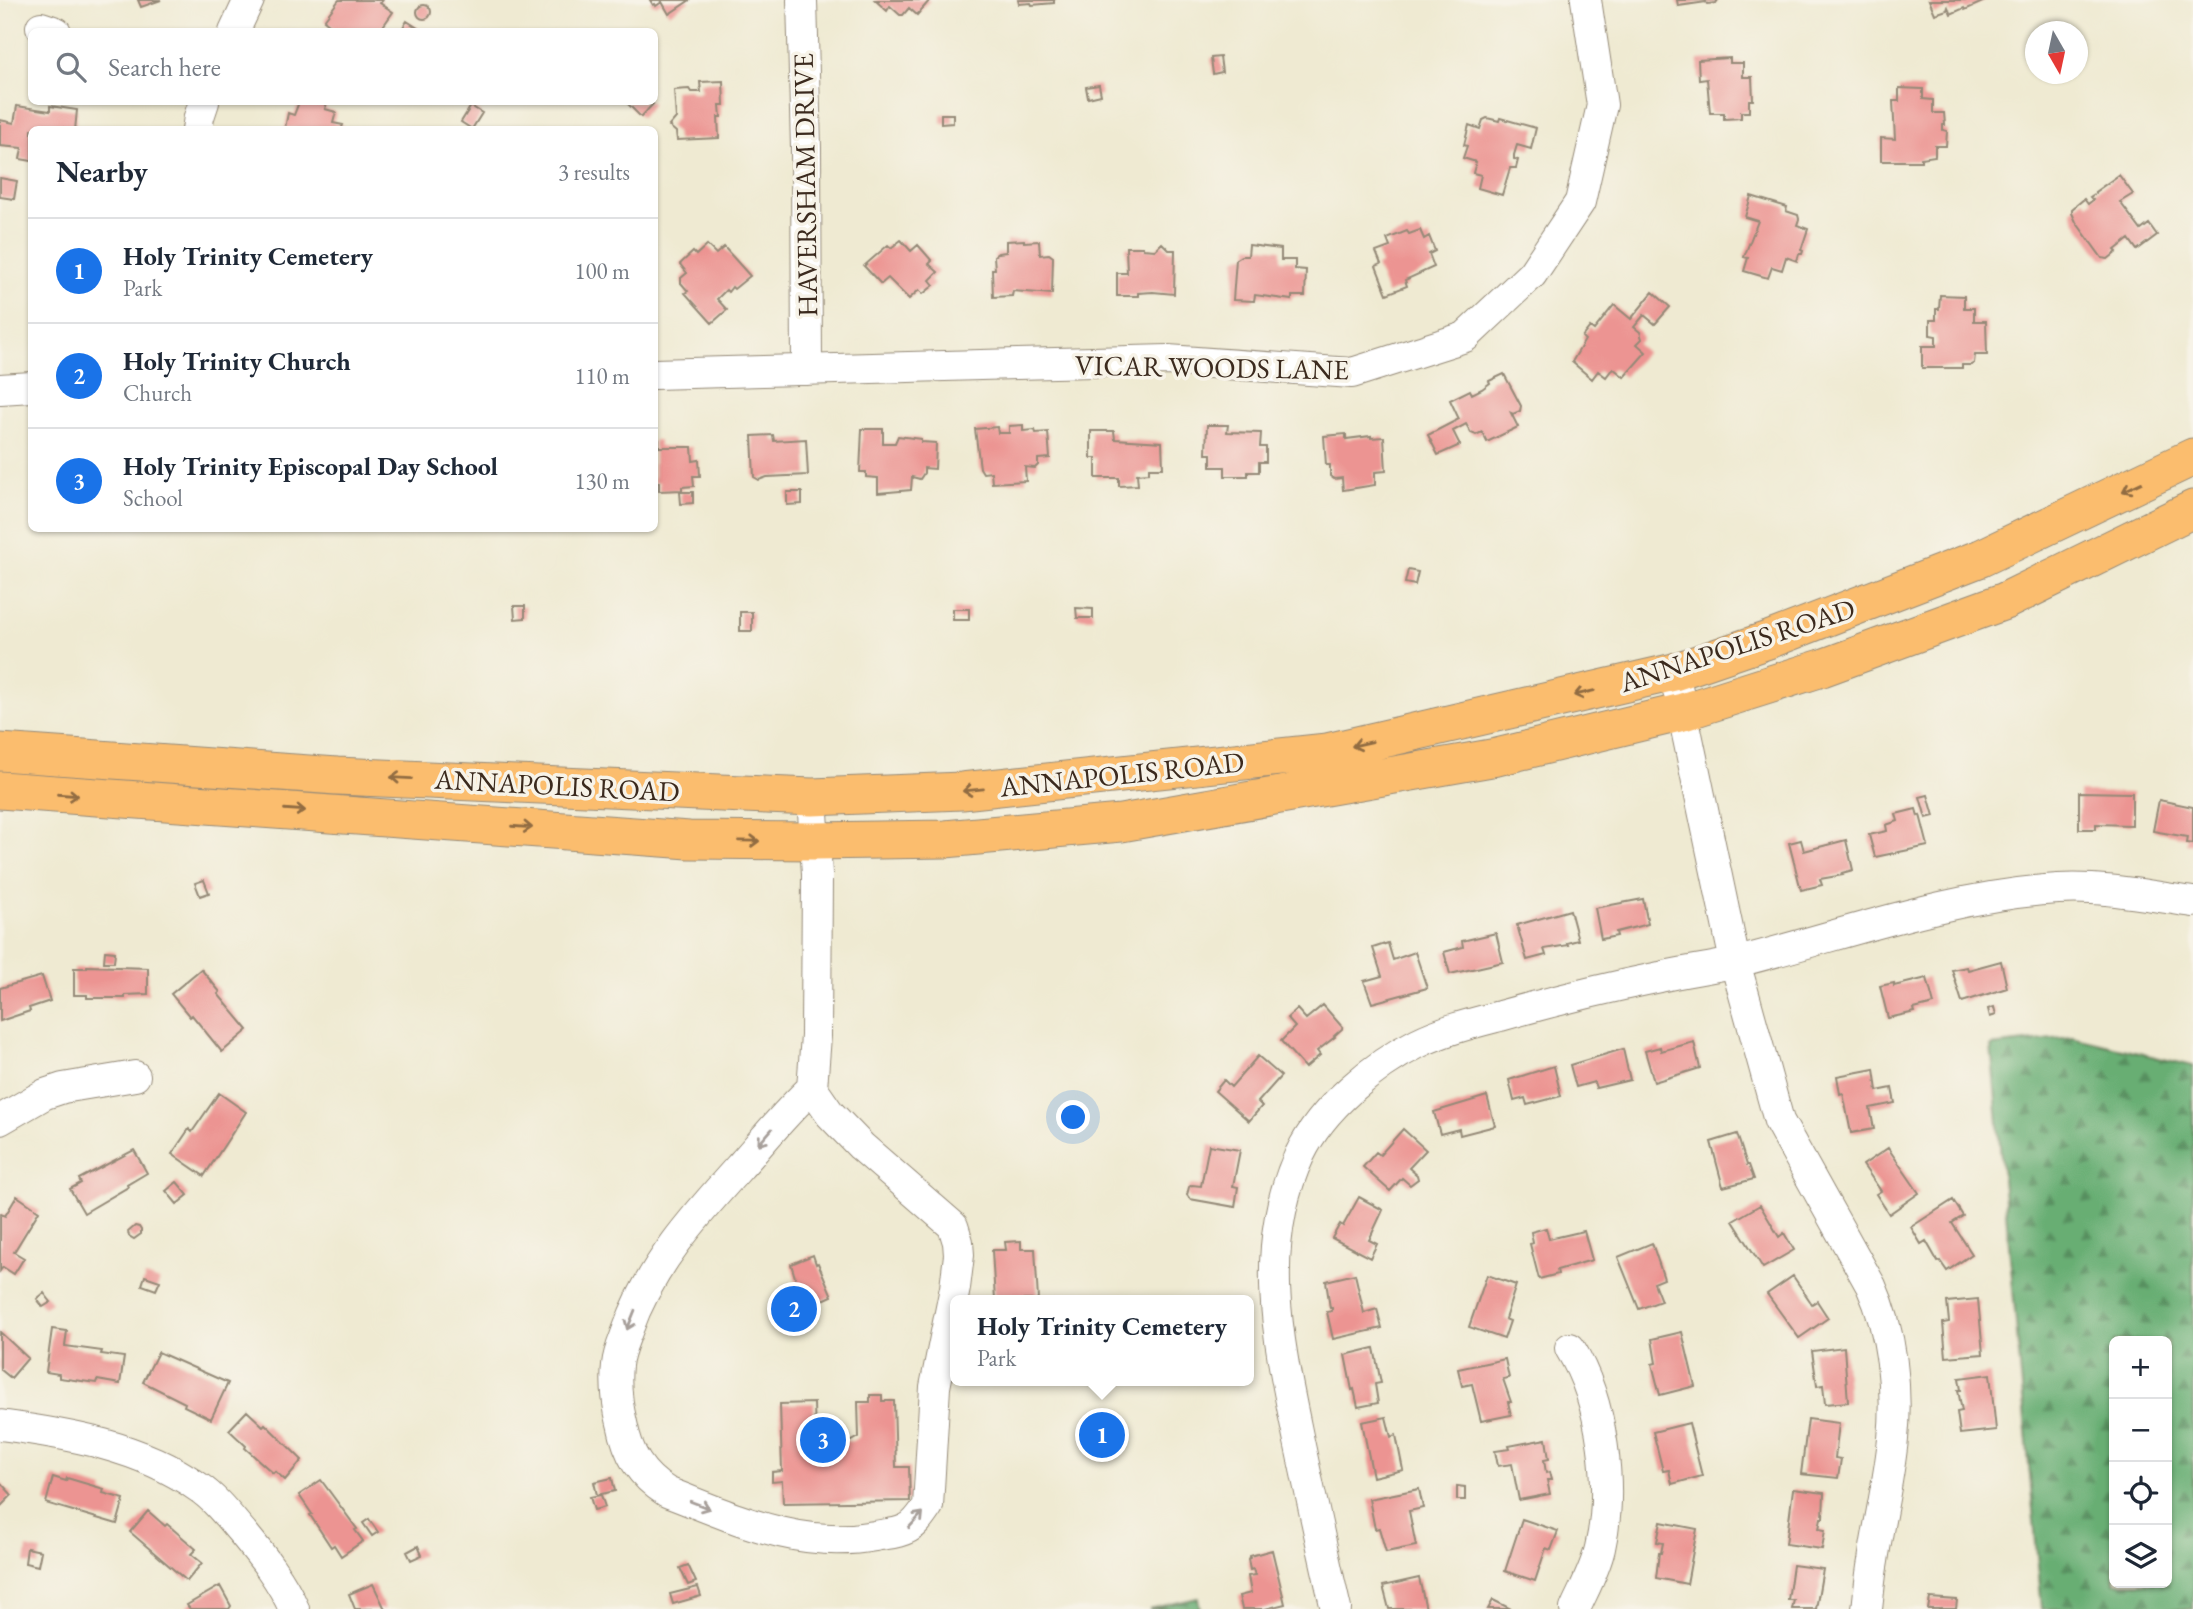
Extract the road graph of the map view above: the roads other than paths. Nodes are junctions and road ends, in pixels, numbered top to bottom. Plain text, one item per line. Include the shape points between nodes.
1 (248, 0) edge
2 (802, 0) edge
3 (1586, 0) edge
4 (236, 28) edge
5 (203, 105) edge
6 (198, 126) edge
7 (807, 370) junction
8 (658, 374) edge
9 (28, 387) edge
10 (0, 389) edge
11 (2193, 457) edge
12 (2193, 509) edge
13 (1674, 671) junction
14 (1683, 712) junction
15 (0, 752) edge
16 (0, 790) edge
17 (812, 797) junction
18 (814, 841) junction
19 (2193, 902) edge
20 (1735, 962) junction
21 (135, 1076) dead end
22 (812, 1088) junction
23 (0, 1120) edge
24 (953, 1295) edge
25 (950, 1312) edge
26 (1570, 1348) dead end
27 (0, 1425) edge
28 (294, 1609) edge
29 (1336, 1609) edge
30 (1575, 1609) edge
31 (1867, 1609) edge

1 - 4 street
2 - 7 street, HAVERSHAM DRIVE
3 - 7 street, VICAR WOODS LANE via 1602,104 1580,201 1532,274 1465,337 1352,373 1168,360
5 - 6 street
7 - 8 street, VICAR WOODS LANE
9 - 10 street
11 -> 13 main road, ANNAPOLIS ROAD via 1981,558
12 - 14 main road, ANNAPOLIS ROAD via 2005,601 1822,668
13 - 14 street
13 -> 17 main road, ANNAPOLIS ROAD via 1328,752 962,791
14 - 18 main road, ANNAPOLIS ROAD via 1497,757 1121,822 945,839
14 - 20 street
17 -> 15 main road, ANNAPOLIS ROAD via 337,776
16 -> 18 main road, ANNAPOLIS ROAD via 690,840
17 - 18 street
18 - 22 street via 816,1037
19 - 20 street via 2069,888 1976,899
20 - 29 street via 1593,992 1422,1041 1378,1067 1331,1107 1302,1150 1280,1208 1274,1277 1277,1320
20 - 31 street via 1779,1121 1871,1286 1885,1325 1893,1381 1893,1438
21 - 23 street via 45,1094
24 -> 22 street via 959,1255 953,1226 861,1146
22 -> 25 street via 673,1245 632,1316 617,1362 616,1398 630,1453 639,1469 667,1492 769,1531 823,1541 907,1529 928,1506 935,1387
26 - 30 street via 1595,1405 1605,1487 1600,1549
27 - 28 street via 52,1432 148,1458 200,1488 250,1541

